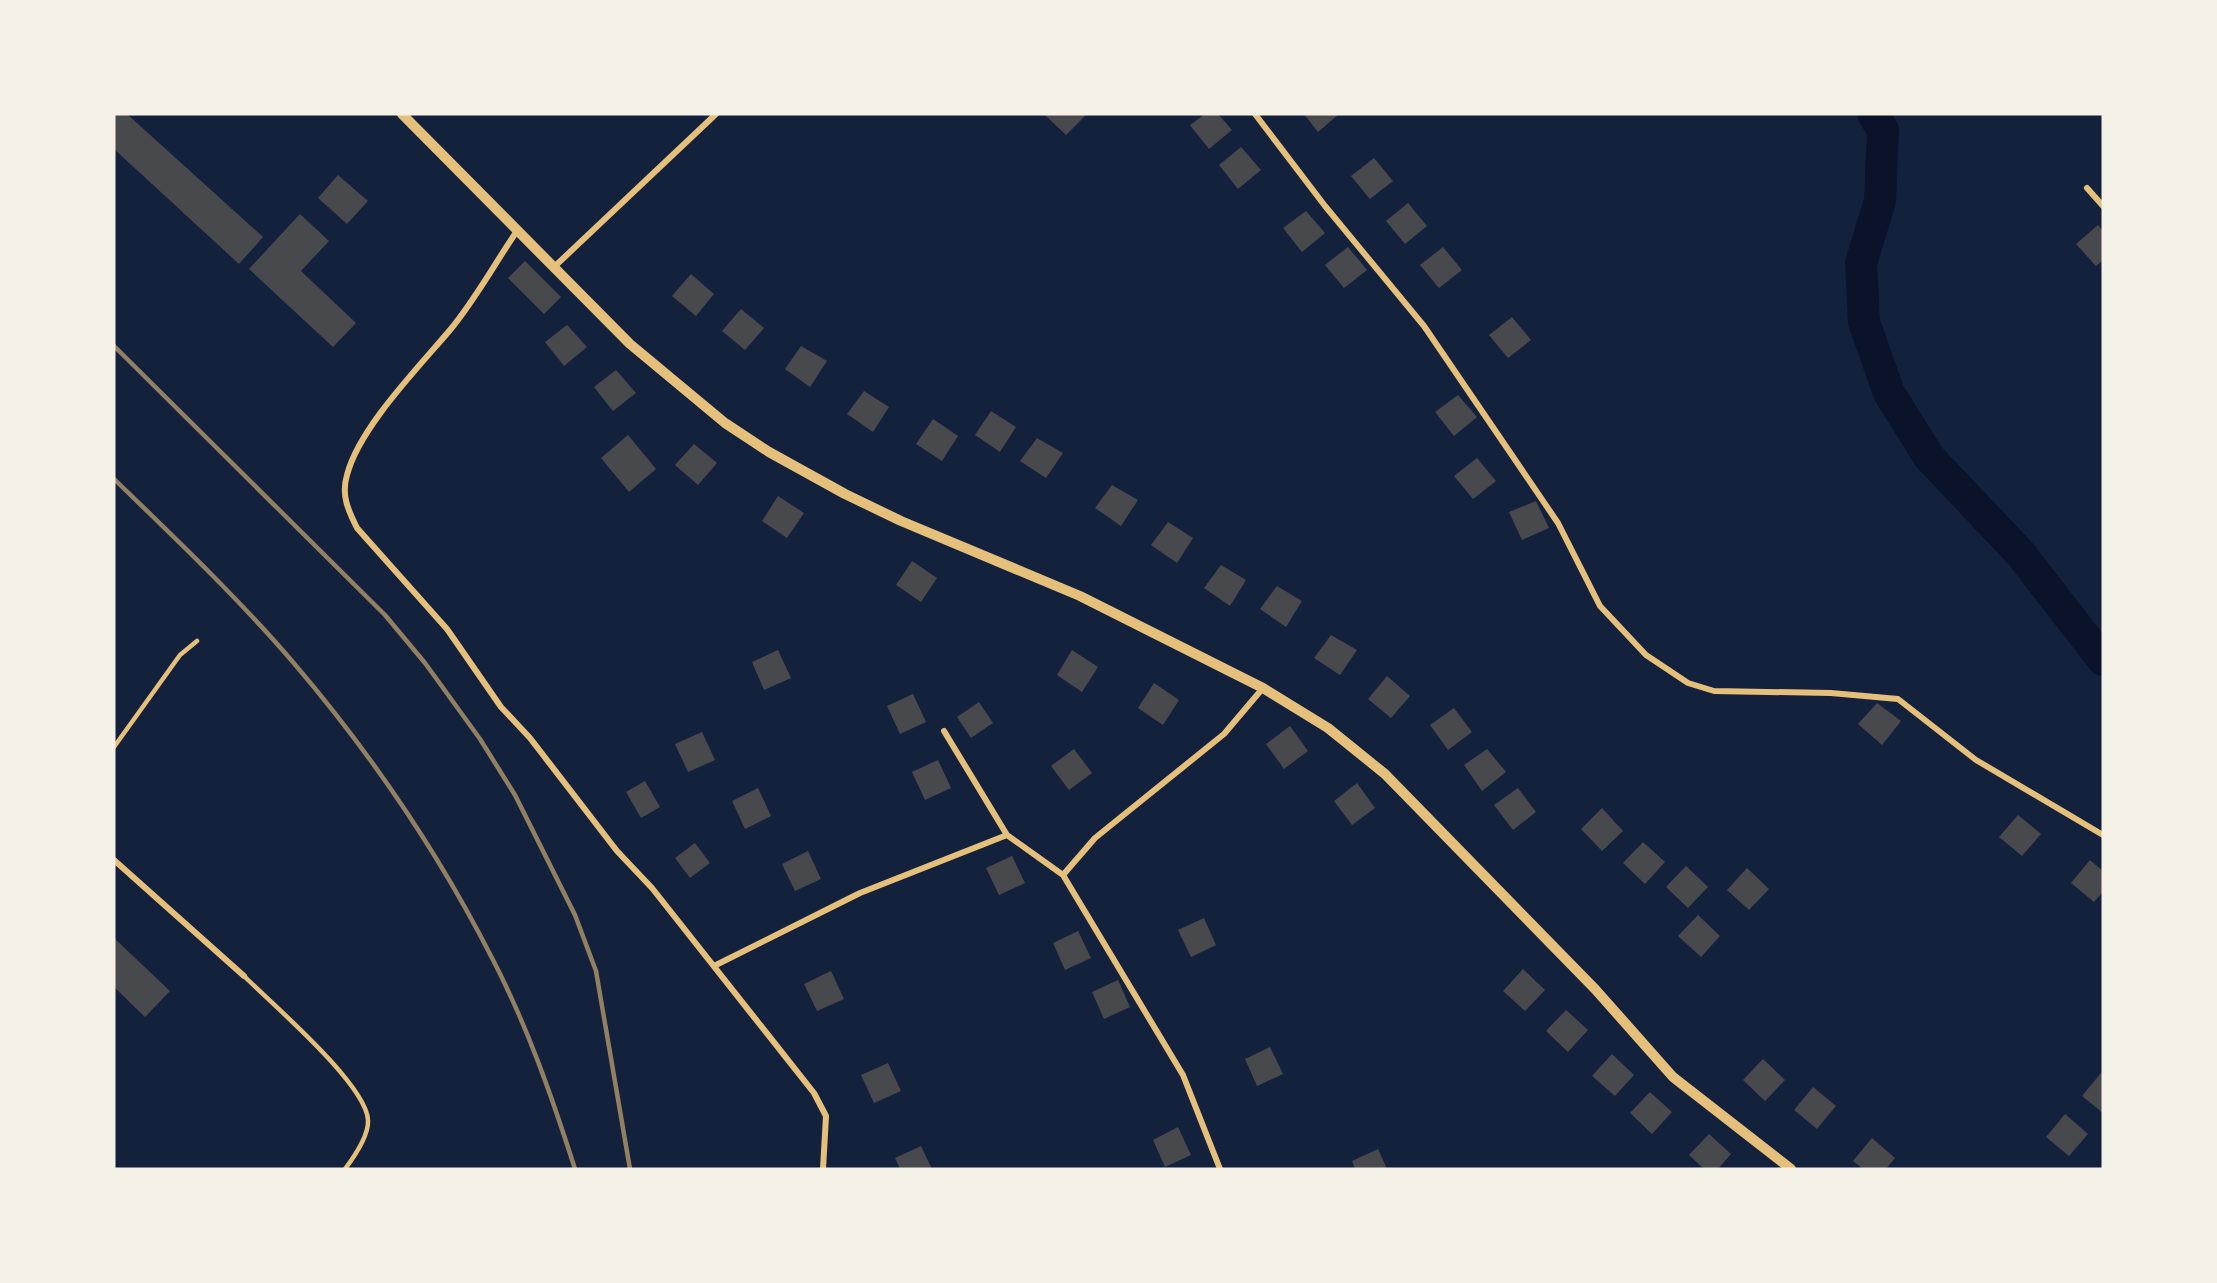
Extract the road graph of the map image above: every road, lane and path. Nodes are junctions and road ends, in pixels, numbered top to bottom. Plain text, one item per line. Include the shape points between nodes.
1 (402, 114) edge
2 (716, 114) edge
3 (1255, 114) edge
4 (2087, 188) dead end
5 (2103, 206) edge
6 (517, 231) junction
7 (553, 268) junction
8 (197, 641) dead end
9 (1263, 688) junction
10 (944, 731) dead end
11 (114, 747) edge
12 (1007, 835) junction
13 (2103, 835) edge
14 (114, 860) edge
15 (1063, 874) junction
16 (714, 966) junction
17 (244, 976) joint
18 (345, 1169) edge
19 (823, 1169) edge
20 (1220, 1169) edge
21 (1791, 1169) edge

1 - 6 street
2 - 7 street
3 - 13 street via 1424,326 1558,524 1600,606 1646,655 1688,683 1714,691 1832,693 1898,699 1976,760
4 - 5 street
6 - 7 street
6 - 16 street via 451,328 409,376 361,444 346,476 344,494 348,509 357,528 432,611 501,707 531,738 617,851
7 - 9 street via 673,382 780,459 901,521 1080,596
8 - 11 lane via 180,655
9 - 15 street via 1224,734 1095,838
9 - 21 street via 1328,728 1385,774 1595,989 1673,1077
10 - 12 street
12 - 15 street
12 - 16 street via 860,893
14 - 17 street
15 - 20 street via 1182,1075
16 - 19 street via 822,1106 826,1116
17 - 18 lane via 348,1080 364,1104 369,1122

